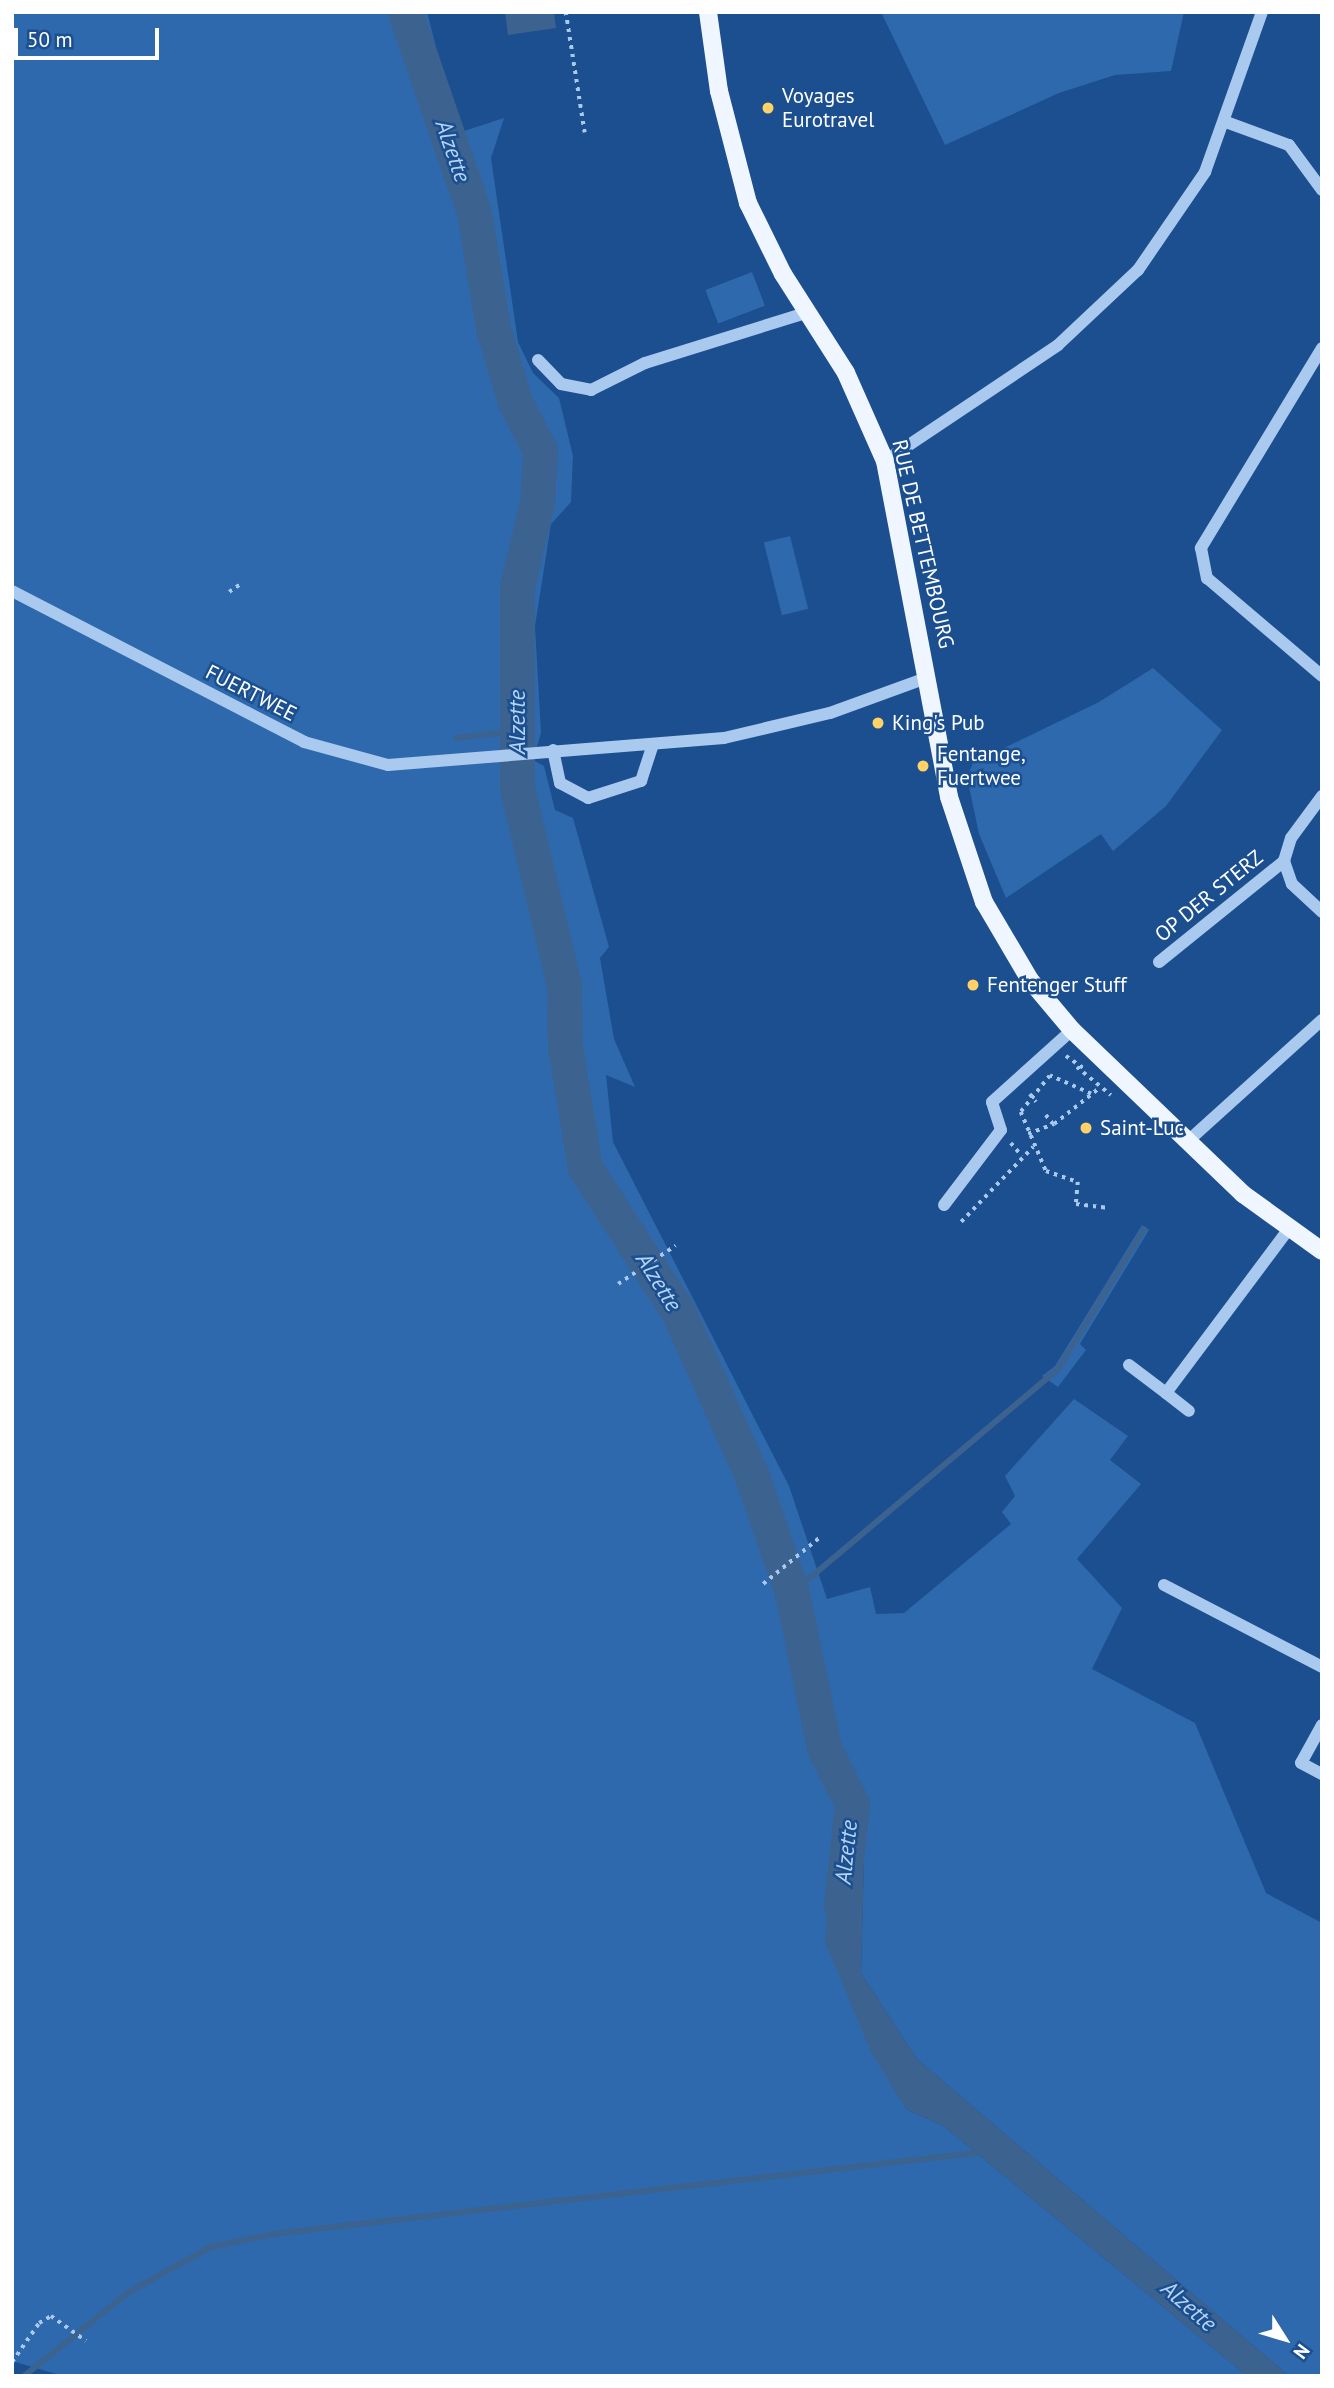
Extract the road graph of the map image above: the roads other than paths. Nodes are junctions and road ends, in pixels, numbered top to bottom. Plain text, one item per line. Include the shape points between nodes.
1 (708, 12) edge
2 (1262, 12) edge
3 (1269, 12) edge
4 (1256, 31) junction
5 (1226, 122) junction
6 (1322, 190) edge
7 (806, 313) junction
8 (1322, 348) edge
9 (538, 360) dead end
10 (885, 461) junction
11 (12, 591) edge
12 (1322, 676) edge
13 (929, 677) junction
14 (653, 745) junction
15 (548, 750) junction
16 (1322, 796) edge
17 (1284, 861) junction
18 (1322, 912) edge
19 (1159, 962) dead end
20 (1322, 1020) edge
21 (1072, 1030) junction
22 (1188, 1141) junction
23 (943, 1205) dead end
24 (1288, 1230) junction
25 (1322, 1251) edge
26 (1129, 1365) dead end
27 (1166, 1393) junction
28 (1189, 1410) dead end
29 (1164, 1585) dead end
30 (1322, 1667) edge
31 (1322, 1725) edge
32 (1322, 1774) edge

1 - 7 main road, RUE DE BETTEMBOURG via 723,113 748,203
2 - 4 street
3 - 4 street
4 - 5 street
5 - 6 street via 1289,145
5 - 10 street via 1185,208 1096,314 983,399
7 - 9 street via 645,363 591,390 568,388
7 - 10 main road, RUE DE BETTEMBOURG via 846,373
8 - 12 street via 1201,548 1207,578
10 - 13 main road, RUE DE BETTEMBOURG
11 - 15 street, FUERTWEE via 336,755 388,765
13 - 14 street, RUE DE BETTEMBOURG via 783,726
13 - 21 main road, RUE DE BETTEMBOURG via 949,797 984,902 1024,970
14 - 15 street, RUE DE BETTEMBOURG
14 - 15 street via 641,781 588,798 560,783
16 - 17 street, OP DER STERZ via 1291,838
17 - 18 street, OP DER STERZ via 1292,884
17 - 19 street, OP DER STERZ
20 - 22 street
21 - 22 main road, RUE DE BETTEMBOURG
21 - 23 street via 992,1102 1001,1130
22 - 24 main road, RUE DE BETTEMBOURG
24 - 25 main road, RUE DE BETTEMBOURG
24 - 27 street
26 - 27 street
27 - 28 street
29 - 30 street
31 - 32 street via 1301,1763

